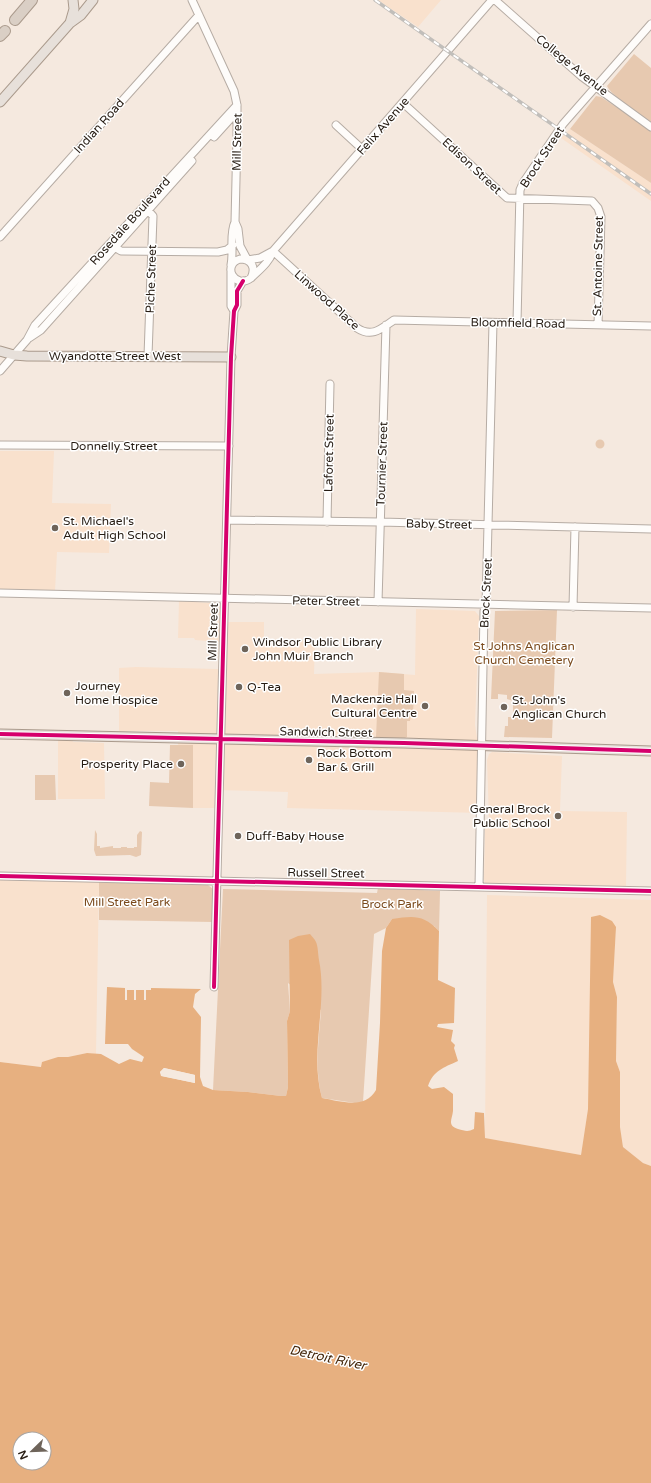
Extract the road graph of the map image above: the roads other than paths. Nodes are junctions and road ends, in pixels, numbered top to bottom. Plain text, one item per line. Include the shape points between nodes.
1 (32, 0) edge
2 (73, 0) edge
3 (93, 0) edge
4 (192, 0) edge
5 (494, 0) edge
6 (199, 15) junction
7 (15, 20) dead end
8 (70, 23) junction
9 (651, 24) edge
10 (595, 86) junction
11 (0, 102) edge
12 (403, 103) junction
13 (237, 108) junction
14 (336, 125) dead end
15 (651, 127) edge
16 (362, 149) junction
17 (520, 199) junction
18 (146, 208) junction
19 (598, 208) joint
20 (235, 222) junction
21 (0, 237) edge
22 (232, 245) junction
23 (112, 246) junction
24 (273, 251) junction
25 (152, 252) junction
26 (218, 252) junction
27 (248, 260) junction
28 (231, 268) junction
29 (251, 278) junction
30 (243, 281) junction
31 (234, 311) junction
32 (493, 323) junction
33 (517, 323) junction
34 (386, 325) junction
35 (598, 325) junction
36 (651, 326) edge
37 (0, 351) edge
38 (14, 355) junction
39 (148, 356) junction
40 (232, 357) junction
41 (0, 371) edge
42 (330, 384) dead end
43 (0, 445) edge
44 (229, 446) junction
45 (227, 520) junction
46 (327, 522) junction
47 (380, 522) junction
48 (488, 525) junction
49 (575, 527) junction
50 (651, 529) edge
51 (0, 593) edge
52 (224, 598) junction
53 (378, 602) junction
54 (486, 605) junction
55 (573, 606) junction
56 (651, 608) edge
57 (0, 734) edge
58 (220, 739) junction
59 (482, 747) junction
60 (651, 751) edge
61 (0, 876) edge
62 (217, 881) junction
63 (479, 887) junction
64 (651, 891) edge
65 (214, 987) dead end

1 - 7 highway
2 - 8 main road via 74,9
3 - 8 main road
4 - 6 street, Mill Street
5 - 10 street, College Avenue
5 - 12 street, Felix Avenue
6 - 13 street, Mill Street via 234,91
6 - 21 street, Indian Road
8 - 11 main road
9 - 10 street, Brock Street
10 - 15 street, College Avenue
10 - 17 street, Brock Street via 563,124 535,165 520,190
12 - 16 street, Felix Avenue
12 - 17 street, Edison Street via 507,198
13 - 18 street, Rosedale Boulevard
13 - 20 street, Mill Street
14 - 16 street
16 - 24 street, Felix Avenue
17 - 19 street, Edison Street via 592,201
17 - 33 street, Brock Street
18 - 23 street, Rosedale Boulevard
18 - 25 street, Piche Street via 153,216
19 - 35 street, St. Antoine Street via 601,217
20 - 22 street, Mill Street
20 - 27 street, Mill Street via 240,246
22 - 26 street via 228,250
22 - 28 street, Mill Street
23 - 25 street via 121,251
23 - 38 street, Rosedale Boulevard via 41,330 27,340
24 - 27 street, Felix Avenue via 260,258
24 - 29 street, Felix Avenue via 271,258
24 - 34 street, Linwood Place via 357,328 365,333 375,332
25 - 26 street
25 - 39 street, Piche Street
26 - 28 street via 226,257
27 - 28 street via 237,260
27 - 29 street via 253,267
28 - 30 street via 235,279
28 - 31 street, Mill Street via 231,306
29 - 30 street
30 - 31 street, Mill Street via 237,291 237,305
31 - 40 street, Mill Street
32 - 33 street, Bloomfield Road
32 - 34 street, Bloomfield Road via 394,320
32 - 48 street, Brock Street
33 - 35 street, Bloomfield Road
34 - 47 street, Tournier Street
35 - 36 street, Bloomfield Road
37 - 38 main road, Wyandotte Street West
38 - 39 main road, Wyandotte Street West
38 - 41 street, Rosedale Boulevard
39 - 40 main road, Wyandotte Street West
40 - 44 street, Mill Street
42 - 46 street, Laforet Street
43 - 44 street, Donnelly Street
44 - 45 street, Mill Street
45 - 46 street, Baby Street
45 - 52 street, Mill Street
46 - 47 street, Baby Street
47 - 48 street, Baby Street
47 - 53 street, Tournier Street
48 - 49 street, Baby Street
48 - 54 street, Brock Street
49 - 50 street, Baby Street
49 - 55 street
51 - 52 street, Peter Street
52 - 53 street, Peter Street
52 - 58 street, Mill Street
53 - 54 street, Peter Street
54 - 55 street, Peter Street
54 - 59 street, Brock Street
55 - 56 street, Peter Street
57 - 58 main road, Sandwich Street
58 - 59 main road, Sandwich Street
58 - 62 street, Mill Street
59 - 60 main road, Sandwich Street
59 - 63 street, Brock Street
61 - 62 street, Russell Street
62 - 63 street, Russell Street
62 - 65 street, Mill Street
63 - 64 street, Russell Street

